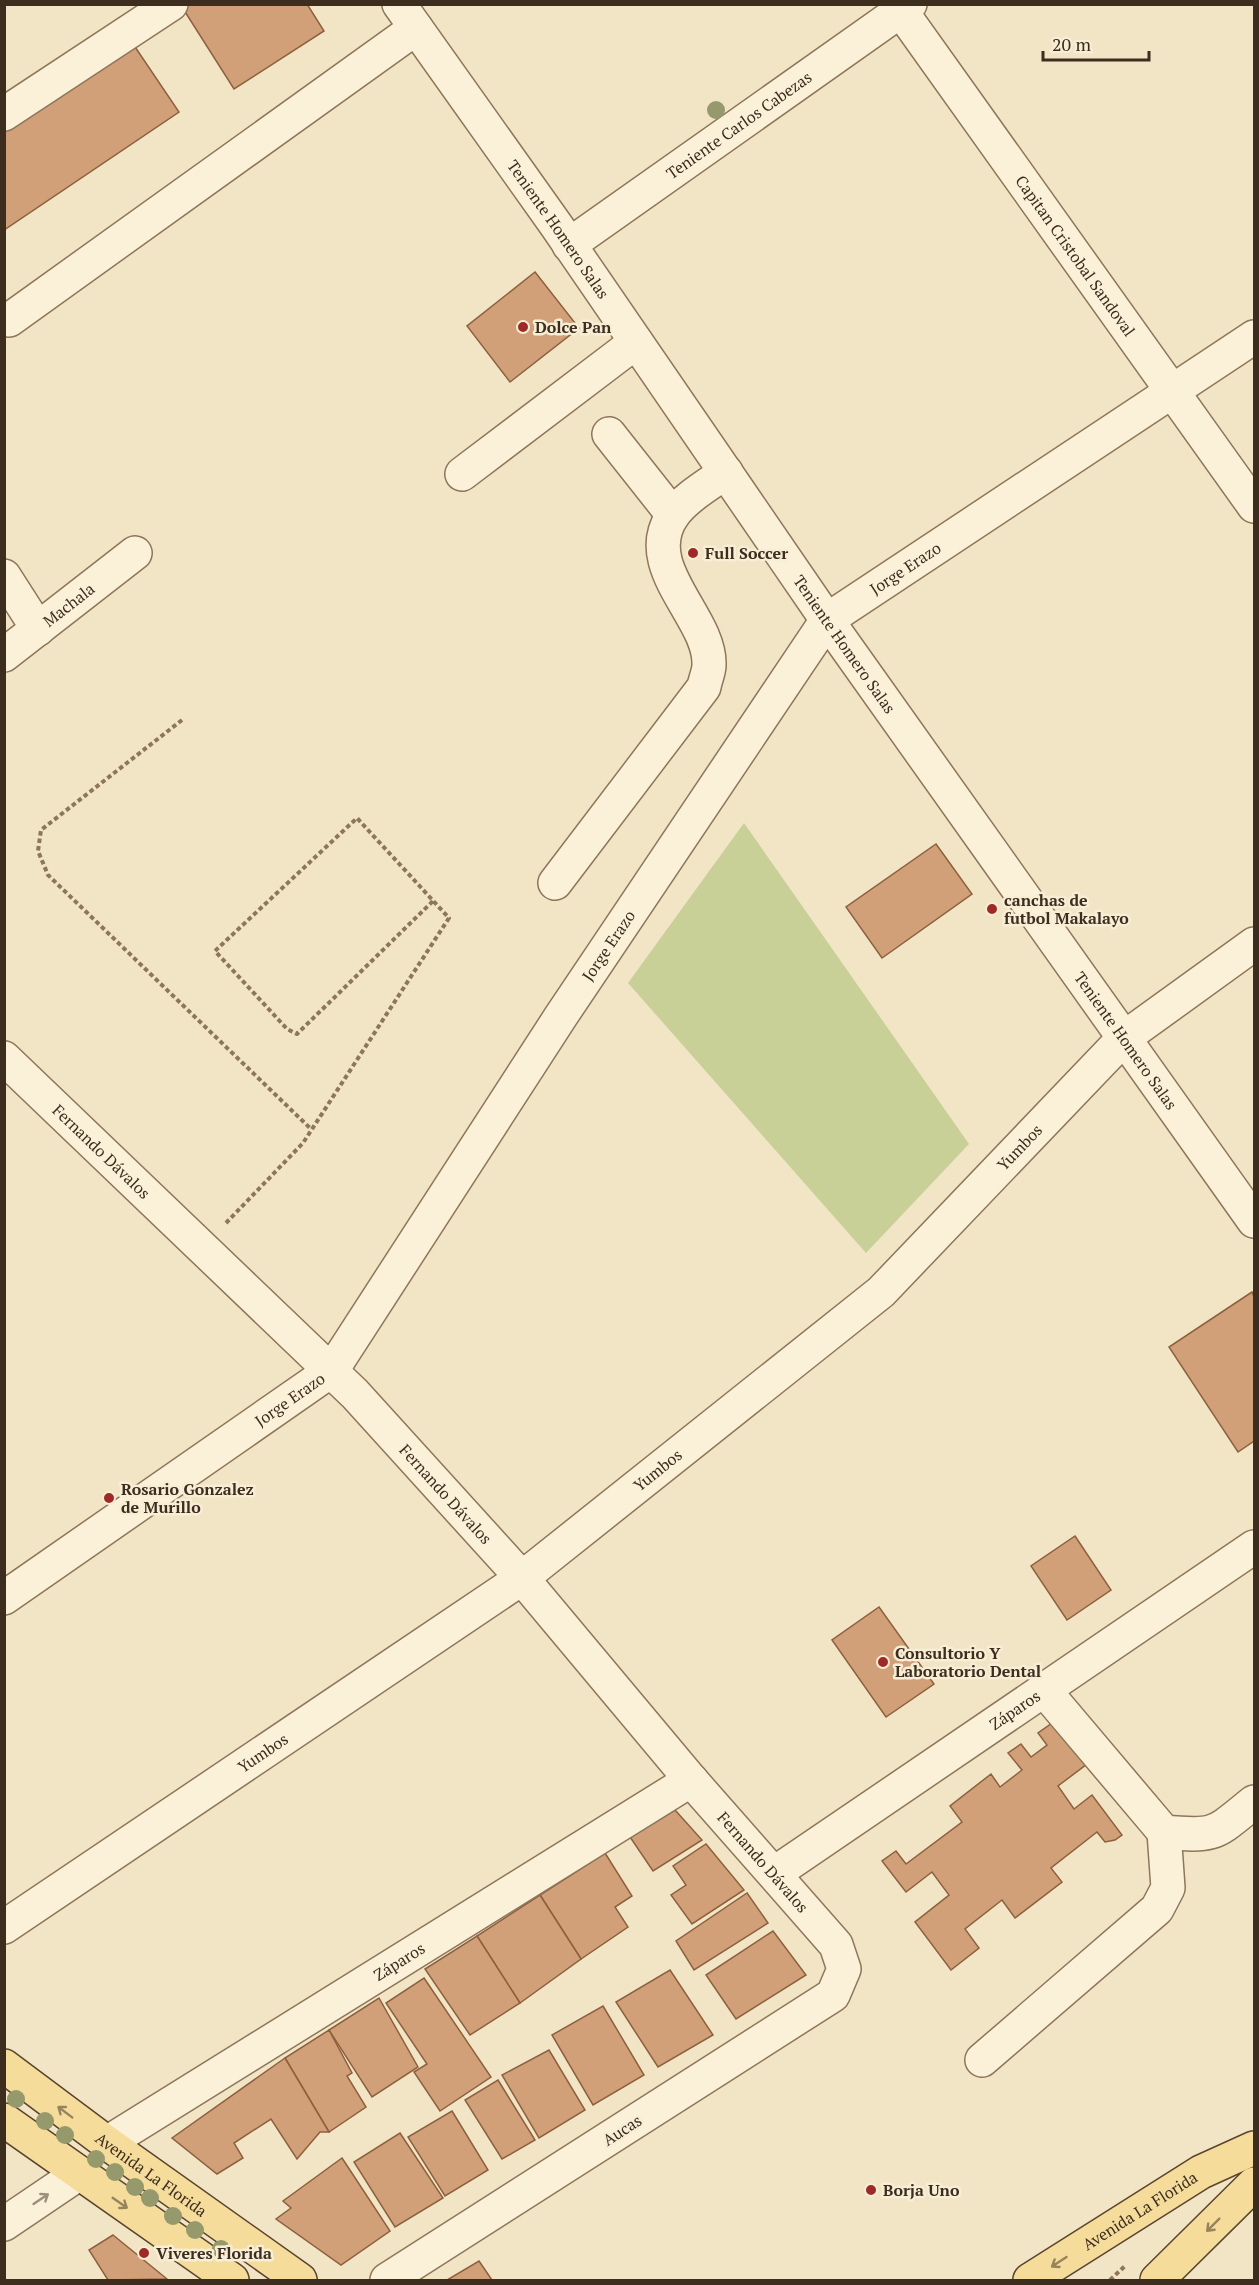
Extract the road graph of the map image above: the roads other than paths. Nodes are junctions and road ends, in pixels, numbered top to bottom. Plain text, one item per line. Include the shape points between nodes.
1 (171, 4) edge
2 (902, 7) edge
3 (407, 16) edge
4 (4, 114) edge
5 (569, 245) junction
6 (9, 320) dead end
7 (1254, 338) edge
8 (636, 342) junction
9 (1174, 392) junction
10 (609, 434) dead end
11 (726, 472) junction
12 (462, 474) dead end
13 (1254, 506) edge
14 (673, 515) junction
15 (135, 553) dead end
16 (4, 576) edge
17 (827, 620) junction
18 (38, 629) junction
19 (4, 655) edge
20 (555, 882) dead end
21 (1254, 944) edge
22 (1124, 1038) junction
23 (4, 1058) edge
24 (1254, 1221) edge
25 (332, 1370) junction
26 (1254, 1547) edge
27 (522, 1578) junction
28 (4, 1598) edge
29 (1044, 1690) junction
30 (691, 1780) junction
31 (1254, 1802) edge
32 (1164, 1832) junction
33 (775, 1873) junction
34 (4, 1927) edge
35 (844, 1969) joint
36 (982, 2060) dead end
37 (4, 2066) edge
38 (4, 2120) edge
39 (106, 2143) junction
40 (1254, 2148) edge
41 (78, 2174) junction
42 (1254, 2184) edge
43 (4, 2224) edge
44 (232, 2280) edge
45 (300, 2280) edge
46 (387, 2280) edge
47 (1030, 2280) edge
48 (1158, 2280) edge

1 - 4 street
2 - 5 street, Teniente Carlos Cabezas
2 - 9 street, Capitan Cristobal Sandoval
3 - 5 street, Teniente Homero Salas
3 - 6 street
5 - 8 street, Teniente Homero Salas
7 - 9 street, Jorge Erazo
8 - 11 street, Teniente Homero Salas
8 - 12 street
9 - 13 street, Capitan Cristobal Sandoval
9 - 17 street, Jorge Erazo
10 - 14 street
11 - 14 street
11 - 17 street, Teniente Homero Salas
14 - 20 street via 664,542 666,565 702,638 709,664 704,687
15 - 18 street, Machala
16 - 18 street
17 - 22 street, Teniente Homero Salas
17 - 25 street, Jorge Erazo via 561,1016
18 - 19 street, Machala
21 - 22 street, Yumbos
22 - 24 street, Teniente Homero Salas
22 - 27 street, Yumbos via 881,1292
23 - 25 street, Fernando Dávalos
25 - 27 street, Fernando Dávalos
25 - 28 street, Jorge Erazo
26 - 29 street, Záparos
27 - 30 street, Fernando Dávalos
27 - 34 street, Yumbos
29 - 32 street
29 - 33 street, Záparos
30 - 33 street, Fernando Dávalos
30 - 39 street, Záparos
31 - 32 street via 1215,1833
32 - 36 street via 1168,1888 1157,1909
33 - 35 street, Fernando Dávalos via 836,1945
35 - 46 street, Aucas via 833,1995
39 -> 37 main road, Avenida La Florida
38 - 41 main road
39 - 45 main road, Avenida La Florida
40 -> 47 main road, Avenida La Florida via 1201,2172
43 -> 41 street
41 -> 44 main road
42 -> 48 main road

